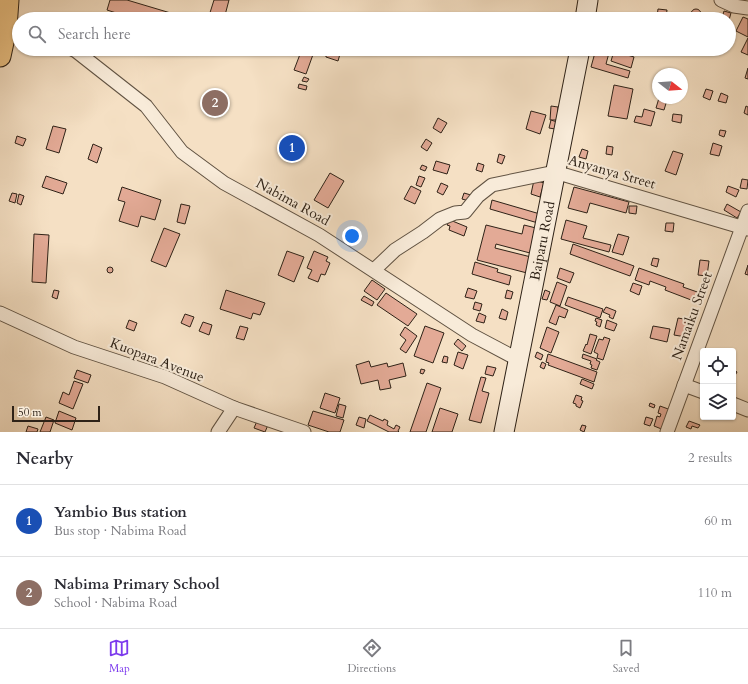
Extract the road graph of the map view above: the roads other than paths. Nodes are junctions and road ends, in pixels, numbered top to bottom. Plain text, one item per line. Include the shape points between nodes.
1 (8, 0) edge
2 (588, 0) edge
3 (721, 0) edge
4 (748, 8) edge
5 (586, 12) edge
6 (12, 30) edge
7 (0, 56) edge
8 (84, 56) edge
9 (579, 56) edge
10 (555, 172) junction
11 (748, 211) edge
12 (745, 228) edge
13 (374, 270) junction
14 (0, 313) edge
15 (519, 360) junction
16 (684, 385) junction
17 (700, 391) edge
18 (736, 405) edge
19 (234, 408) junction
20 (748, 410) edge
21 (218, 432) edge
22 (304, 432) edge
23 (504, 432) edge
24 (667, 432) edge

1 - 6 main road
2 - 5 street
3 - 4 street via 734,6
6 - 7 main road
8 - 13 street, Nabima Road via 146,106 182,152 224,183 319,235
9 - 10 street, Baiparu Road
10 - 12 street, Anyanya Street
10 - 13 street, Anyanya Street via 492,185 478,196 465,212 440,218 424,232 395,250
10 - 15 street, Baiparu Road
11 - 12 street, Namaiku Street
12 - 16 street, Namaiku Street
13 - 15 street, Nabima Road via 472,335
14 - 19 street, Kuopara Avenue via 74,347 165,377
15 - 23 street, Baiparu Road
16 - 17 street
16 - 24 street, Namaiku Street
18 - 20 street
19 - 21 street
19 - 22 street, Kuopara Avenue

